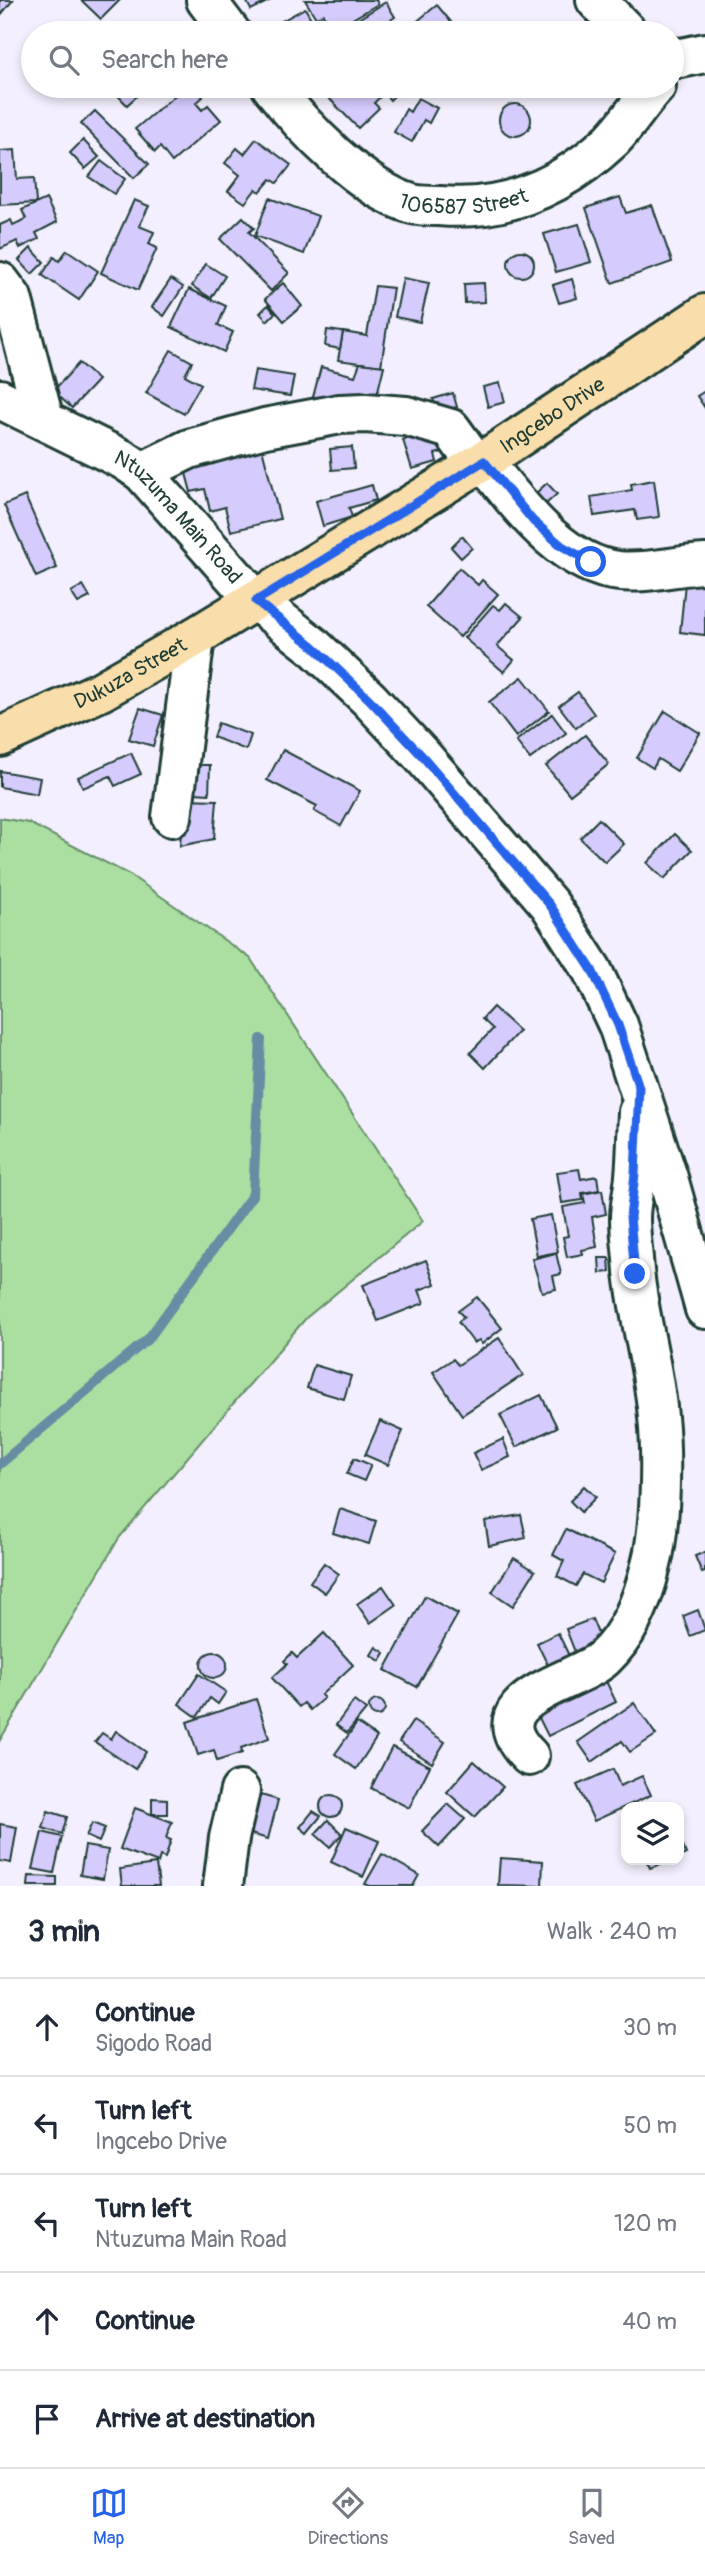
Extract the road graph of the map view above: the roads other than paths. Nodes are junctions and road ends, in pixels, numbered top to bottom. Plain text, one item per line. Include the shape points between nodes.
1 (206, 0) edge
2 (596, 0) edge
3 (222, 21) edge
4 (616, 21) edge
5 (280, 98) edge
6 (646, 98) edge
7 (0, 282) edge
8 (705, 314) edge
9 (0, 399) edge
10 (44, 420) junction
11 (480, 463) junction
12 (142, 472) junction
13 (705, 564) edge
14 (256, 601) junction
15 (195, 637) junction
16 (0, 737) edge
17 (172, 817) dead end
18 (639, 1087) junction
19 (705, 1308) edge
20 (528, 1756) dead end
21 (240, 1791) dead end
22 (223, 1886) edge

1 - 3 street
2 - 4 street
5 - 6 street, 106587 Street via 353,172 413,204 462,208 527,197 570,173 613,139
7 - 10 street via 12,298
8 - 11 main road, Ingcebo Drive
9 - 10 street, Ntuzuma Main Road
10 - 12 street, Ntuzuma Main Road
11 - 12 street via 451,429 406,416 352,413 265,428 189,449
11 - 13 street via 533,521 562,546 591,562 619,571
11 - 14 main road, Ingcebo Drive
12 - 14 street, Ntuzuma Main Road
14 - 15 main road, Dukuza Street
14 - 18 street, Ntuzuma Main Road via 369,699 550,905 592,970 618,1025
15 - 16 main road, Dukuza Street via 102,691
15 - 17 street
18 - 19 street, Ntuzuma Main Road
18 - 20 street via 630,1217 658,1418 659,1485 652,1564 621,1641 601,1661 516,1710 514,1733
21 - 22 street

